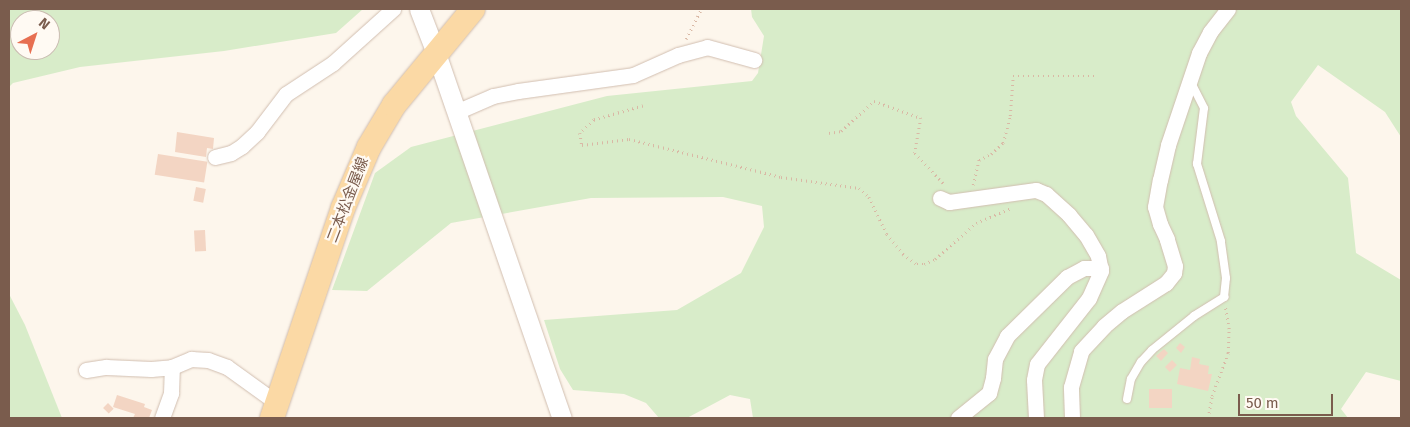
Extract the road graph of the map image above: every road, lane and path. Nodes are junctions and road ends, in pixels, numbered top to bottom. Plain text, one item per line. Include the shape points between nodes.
1 (392, 9) edge
2 (419, 9) edge
3 (473, 9) edge
4 (701, 9) edge
5 (1228, 9) edge
6 (436, 54) junction
7 (678, 56) junction
8 (754, 60) dead end
9 (1094, 76) dead end
10 (1190, 81) junction
11 (643, 106) dead end
12 (456, 112) junction
13 (829, 133) dead end
14 (215, 157) dead end
15 (940, 198) joint
16 (970, 198) junction
17 (1016, 206) dead end
18 (1101, 268) junction
19 (1224, 297) junction
20 (172, 367) junction
21 (86, 370) dead end
22 (1127, 399) dead end
23 (274, 411) edge
24 (162, 418) edge
25 (562, 418) edge
26 (958, 418) edge
27 (1036, 418) edge
28 (1072, 418) edge
29 (1208, 418) edge

1 - 14 street via 333,63 286,94 258,132 242,146
2 - 6 street
3 - 6 main road, 二本松金屋線
4 - 7 path
5 - 10 street via 1210,32
6 - 12 street
6 - 23 main road, 二本松金屋線 via 394,105 369,147 343,208
7 - 8 street via 707,47
7 - 12 street via 633,74 493,96
9 - 16 path via 1013,76 1010,116 1003,142 979,160
10 - 19 lane via 1204,108 1197,164 1220,240 1226,278
10 - 28 street via 1168,145 1155,207 1175,266 1174,273 1166,283 1104,326 1081,351 1071,387
11 - 17 path via 594,120 580,133 582,145 629,139 781,178 859,188 869,196 887,234 903,254 917,264 935,259 976,223
12 - 25 street
13 - 15 path via 842,131 874,101 921,118 915,153 946,187
15 - 16 street via 949,202
16 - 18 street via 985,199 1026,190 1046,194 1086,235
18 - 26 street via 1084,268 1067,277 1007,336 995,359 989,393
18 - 27 street via 1088,298 1037,364 1034,380
19 - 22 lane via 1152,350 1131,379
19 - 29 path via 1229,329 1228,354 1212,396
20 - 21 street via 106,366
20 - 23 street via 191,359 208,360 227,368
20 - 24 street via 171,393

